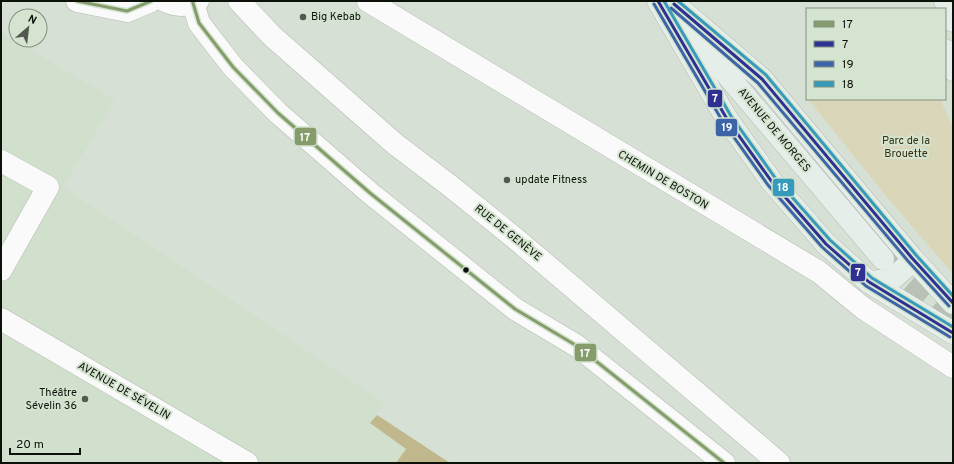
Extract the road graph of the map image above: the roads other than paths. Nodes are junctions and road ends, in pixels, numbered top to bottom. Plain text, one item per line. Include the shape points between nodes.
1 (77, 1) edge
2 (151, 1) edge
3 (165, 1) edge
4 (239, 1) edge
5 (368, 1) edge
6 (658, 1) edge
7 (664, 1) edge
8 (671, 1) edge
9 (945, 1) edge
10 (195, 2) edge
11 (953, 21) edge
12 (946, 52) edge
13 (953, 70) edge
14 (1, 161) edge
15 (912, 258) junction
16 (883, 259) tunnel mouth
17 (1, 270) edge
18 (869, 282) junction
19 (953, 303) edge
20 (1, 319) edge
21 (953, 333) edge
22 (953, 367) edge
23 (247, 463) edge
24 (724, 463) edge
25 (779, 463) edge

1 - 2 street via 127,11
3 - 10 street via 181,6
4 - 25 street, RUE DE GENÈVE via 272,36 395,144 516,239
5 - 22 street, CHEMIN DE BOSTON via 819,272 863,308
6 - 18 main road via 727,119 772,182 826,244
7 - 16 main road, AVENUE DE MORGES
8 - 15 main road, AVENUE DE MORGES via 762,79
9 - 11 main road
10 - 24 street via 199,23 233,67 278,113 370,193 515,309 577,346
12 - 13 main road
14 - 17 street via 48,187
15 - 18 main road via 892,280
15 - 19 main road, AVENUE DE MORGES
18 - 21 main road
20 - 23 street, AVENUE DE SÉVELIN

